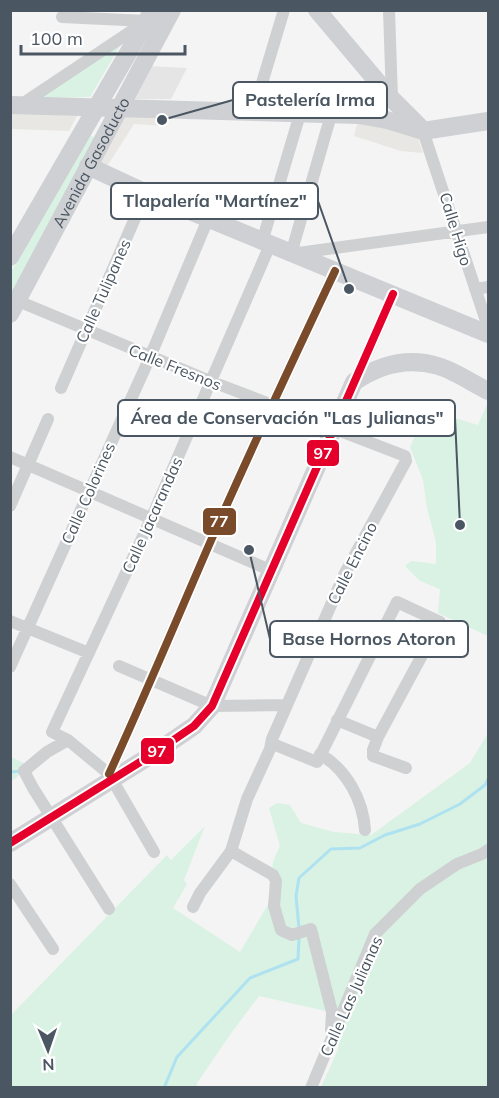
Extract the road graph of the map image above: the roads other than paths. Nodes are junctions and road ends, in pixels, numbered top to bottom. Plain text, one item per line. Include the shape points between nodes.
1 (172, 10) edge
2 (284, 10) edge
3 (317, 10) edge
4 (389, 10) edge
5 (150, 16) edge
6 (62, 17) dead end
7 (392, 99) junction
8 (16, 105) edge
9 (95, 108) junction
10 (118, 109) junction
11 (253, 113) junction
12 (300, 114) junction
13 (331, 115) junction
14 (489, 121) edge
15 (423, 131) junction
16 (88, 166) junction
17 (146, 194) junction
18 (208, 219) junction
19 (489, 227) edge
20 (457, 231) junction
21 (266, 244) junction
22 (291, 254) junction
23 (10, 257) edge
24 (335, 271) junction
25 (489, 287) edge
26 (475, 289) junction
27 (393, 294) junction
28 (14, 307) edge
29 (489, 327) edge
30 (86, 331) junction
31 (489, 334) edge
32 (150, 357) junction
33 (210, 381) junction
34 (354, 382) junction
35 (61, 388) dead end
36 (489, 391) edge
37 (272, 405) junction
38 (45, 419) dead end
39 (334, 428) junction
40 (10, 457) edge
41 (26, 462) junction
42 (89, 490) junction
43 (10, 506) edge
44 (151, 519) junction
45 (209, 544) junction
46 (272, 571) junction
47 (10, 621) edge
48 (28, 627) junction
49 (89, 653) junction
50 (119, 666) dead end
51 (10, 667) edge
52 (152, 680) junction
53 (287, 705) junction
54 (212, 706) junction
55 (336, 720) junction
56 (378, 737) junction
57 (69, 740) junction
58 (272, 741) junction
59 (318, 758) junction
60 (406, 768) dead end
61 (110, 778) junction
62 (52, 816) junction
63 (365, 830) dead end
64 (10, 843) edge
65 (489, 850) edge
66 (231, 851) junction
67 (154, 852) dead end
68 (10, 884) edge
69 (193, 907) dead end
70 (109, 909) dead end
71 (53, 949) dead end
72 (327, 1052) junction
73 (311, 1088) edge

1 - 10 street, Avenida Gasoducto
2 - 11 street
3 - 7 street
4 - 7 street
5 - 6 street
5 - 8 street
5 - 9 street, Avenida Gasoducto
7 - 15 street
8 - 9 street
9 - 10 street
9 - 23 street, Avenida Gasoducto
10 - 11 street
10 - 16 street, Avenida Gasoducto
11 - 12 street
12 - 13 street
12 - 21 street, Calle Jacarandas
13 - 15 street via 387,120
13 - 22 street
14 - 15 street
15 - 20 street, Calle Higo
16 - 17 street
16 - 28 street, Avenida Gasoducto
17 - 18 street
17 - 30 street, Calle Tulipanes
18 - 21 street
18 - 32 street, Calle Colorines
19 - 20 street
20 - 22 street
20 - 26 street, Calle Higo
21 - 22 street
21 - 33 street, Calle Jacarandas
22 - 24 street
24 - 27 street
24 - 37 street
25 - 26 street
26 - 29 street, Calle Higo
27 - 31 street
27 - 34 street
28 - 30 street, Calle Fresnos
30 - 32 street, Calle Fresnos
30 - 35 street, Calle Tulipanes
32 - 33 street, Calle Fresnos
32 - 42 street, Calle Colorines
33 - 37 street, Calle Fresnos
33 - 44 street, Calle Jacarandas
34 - 36 street via 387,364 421,363 439,366
34 - 39 street
37 - 39 street, Calle Fresnos
37 - 45 street
38 - 41 street
39 - 46 street
39 - 53 street, Calle Encino via 405,456 406,462 345,573
40 - 41 street
41 - 42 street
41 - 43 street
42 - 44 street
42 - 48 street, Calle Colorines
44 - 45 street
44 - 49 street, Calle Jacarandas
45 - 46 street
45 - 52 street
46 - 54 street
47 - 48 street
48 - 49 street
48 - 51 street, Calle Colorines
49 - 57 street, Calle Jacarandas via 52,732
50 - 52 street
52 - 54 street
52 - 61 street
53 - 54 street
53 - 58 street, Calle Encino
54 - 61 street via 194,726
55 - 56 street
55 - 56 street via 397,602 440,622
55 - 59 street
56 - 60 street via 373,756
57 - 61 street
57 - 62 street via 24,771
58 - 59 street
58 - 66 street, Calle Encino
59 - 63 street via 333,762 349,782 364,813
61 - 62 street
61 - 67 street
62 - 64 street
62 - 70 street
65 - 72 street, Calle Las Julianas via 458,864 420,889 375,934
66 - 69 street
66 - 72 street via 273,875 274,906 281,930 294,934 311,929 333,1020
68 - 71 street
72 - 73 street, Calle Las Julianas

